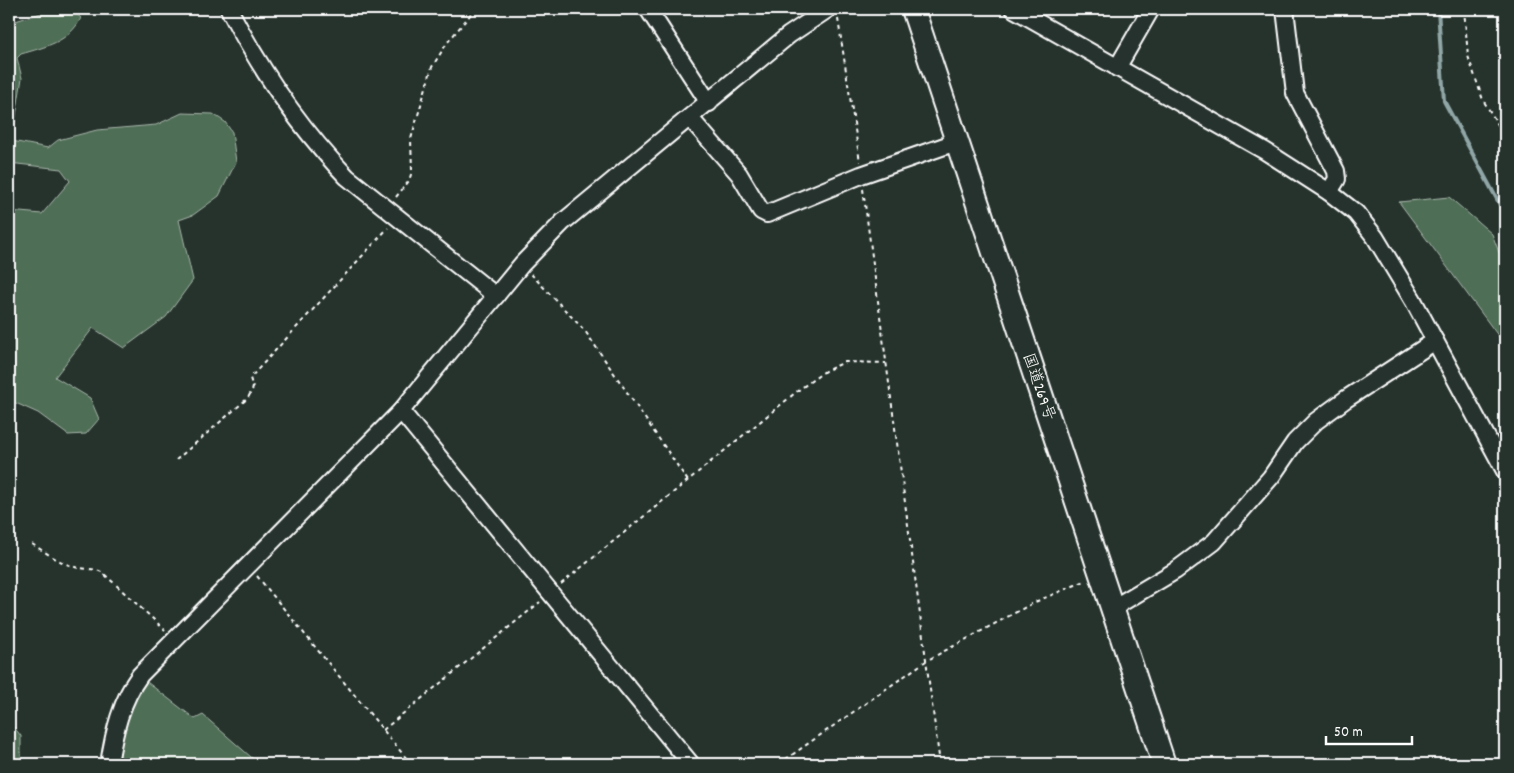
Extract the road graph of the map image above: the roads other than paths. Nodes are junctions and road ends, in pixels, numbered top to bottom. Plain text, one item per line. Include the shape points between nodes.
1 (229, 9) edge
2 (648, 9) edge
3 (913, 9) edge
4 (1014, 9) edge
5 (1151, 9) edge
6 (1285, 9) edge
7 (833, 14) edge
8 (1117, 68) junction
9 (710, 102) junction
10 (690, 118) junction
11 (959, 141) junction
12 (1329, 192) junction
13 (496, 296) junction
14 (1435, 341) junction
15 (401, 412) junction
16 (1505, 471) edge
17 (1113, 608) junction
18 (109, 764) edge
19 (690, 764) edge
20 (1164, 764) edge

1 - 13 street via 249,48 308,134 347,177
2 - 9 street
3 - 11 highway, 国道269号
4 - 8 street
5 - 8 street
6 - 12 street via 1295,93 1336,171 1337,179
7 - 9 street via 789,35
8 - 12 street via 1264,151
9 - 10 street
10 - 11 street via 739,174 761,211 767,214 861,175
10 - 13 street via 563,222
11 - 17 highway, 国道269号 via 1007,295
12 - 14 street via 1356,213 1375,237
13 - 15 street
14 - 16 street
14 - 17 street via 1316,421 1294,442 1271,477 1214,542
15 - 18 street via 140,675 128,691
15 - 19 street
17 - 20 highway, 国道269号

